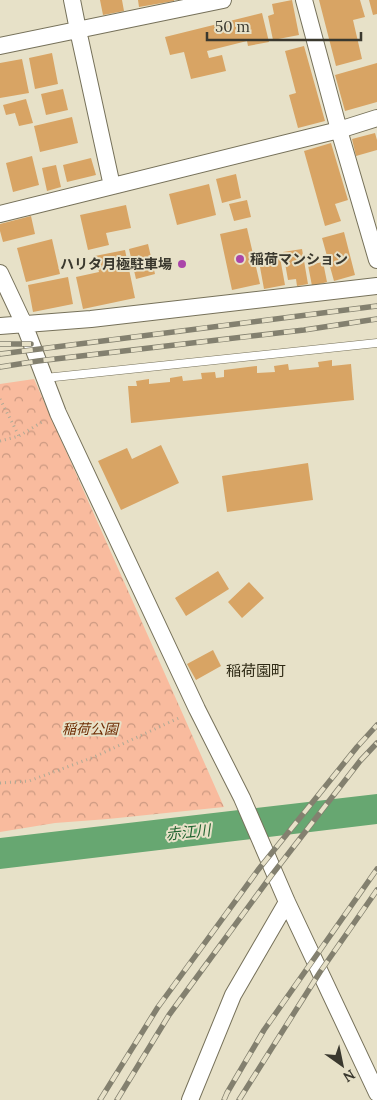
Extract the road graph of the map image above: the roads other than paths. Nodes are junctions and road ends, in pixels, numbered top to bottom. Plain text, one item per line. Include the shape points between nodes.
1 (72, 0) edge
2 (223, 0) edge
3 (304, 0) edge
4 (78, 30) junction
5 (0, 46) edge
6 (377, 118) edge
7 (339, 130) junction
8 (112, 186) junction
9 (0, 214) edge
10 (377, 260) edge
11 (0, 273) edge
12 (377, 286) edge
13 (24, 324) junction
14 (0, 326) edge
15 (377, 343) edge
16 (44, 378) junction
17 (287, 902) junction
18 (377, 1093) edge
19 (190, 1100) edge

1 - 4 street
2 - 4 street
3 - 7 street
4 - 5 street
4 - 8 street
6 - 7 street
7 - 8 street
7 - 10 street
8 - 9 street
11 - 13 street
12 - 13 street
13 - 14 street
13 - 16 street
15 - 16 lane
16 - 17 street via 197,709 242,798
17 - 18 street
17 - 19 street via 233,996

